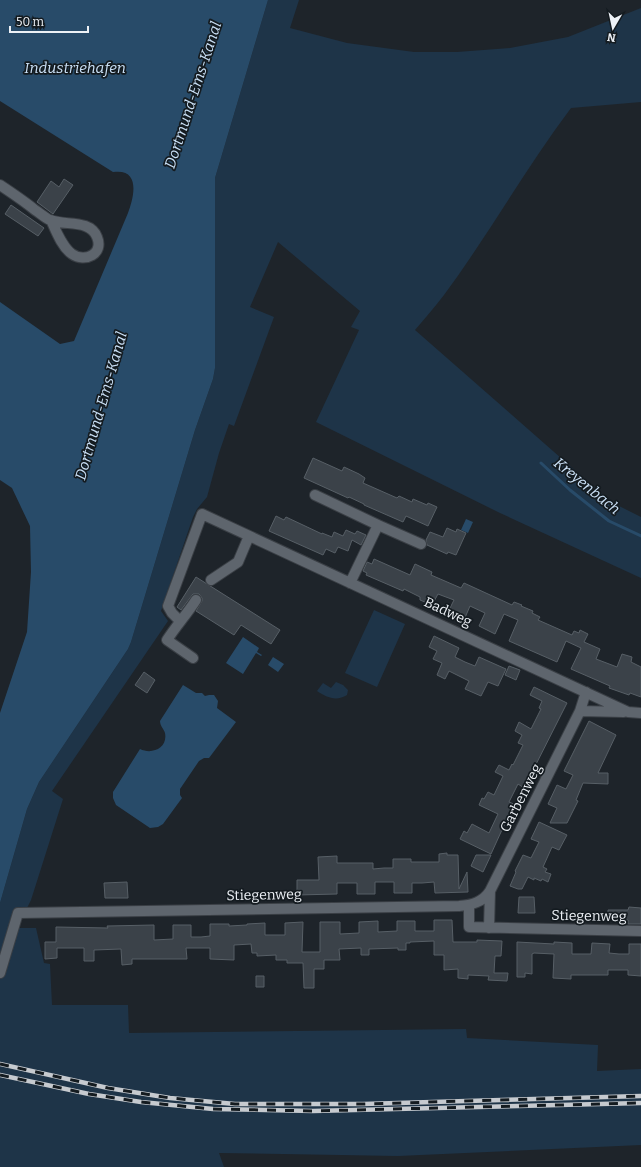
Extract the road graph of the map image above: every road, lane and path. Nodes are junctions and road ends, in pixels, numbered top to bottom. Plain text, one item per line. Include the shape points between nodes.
1 (0, 185) edge
2 (51, 220) junction
3 (315, 495) dead end
4 (378, 525) junction
5 (247, 535) junction
6 (422, 544) dead end
7 (211, 580) dead end
8 (350, 583) junction
9 (196, 600) dead end
10 (180, 621) junction
11 (194, 658) dead end
12 (586, 692) junction
13 (580, 710) junction
14 (628, 712) junction
15 (641, 713) edge
16 (490, 891) junction
17 (469, 905) junction
18 (489, 928) junction
19 (641, 931) edge
20 (0, 973) edge

1 - 2 street
2 - 2 street via 71,253 84,259 95,253 98,240 89,228
3 - 4 street
4 - 6 street
4 - 8 street
5 - 7 street via 238,562
5 - 8 street, Badweg
5 - 10 street, Badweg via 202,514 168,606
8 - 12 street, Badweg
9 - 10 street
10 - 11 street via 167,640
12 - 13 street, Garbenweg
12 - 14 street, Badweg
13 - 14 street
13 - 16 street, Garbenweg
14 - 15 street, Badweg
16 - 17 street, Garbenweg via 482,901
16 - 18 street
17 - 18 street, Stiegenweg via 469,927
17 - 20 street, Stiegenweg via 18,913
18 - 19 street, Stiegenweg

